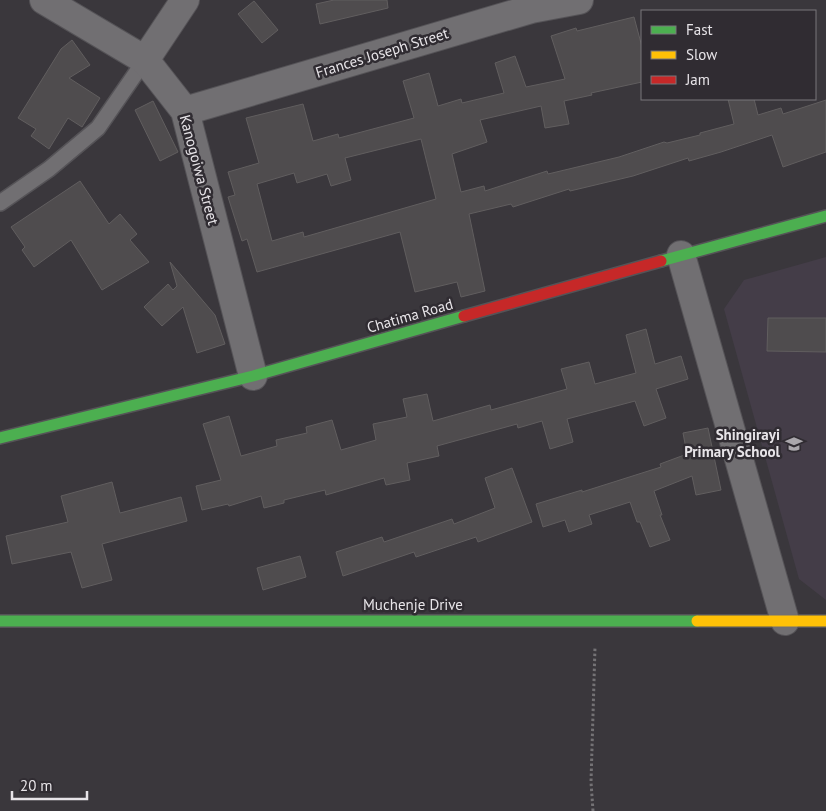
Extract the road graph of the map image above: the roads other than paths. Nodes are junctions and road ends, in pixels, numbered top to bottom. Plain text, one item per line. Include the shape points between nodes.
1 (44, 0) edge
2 (185, 0) edge
3 (580, 0) edge
4 (531, 4) edge
5 (145, 60) junction
6 (185, 111) junction
7 (0, 203) edge
8 (826, 216) edge
9 (681, 254) junction
10 (253, 376) junction
11 (0, 438) edge
12 (0, 621) edge
13 (785, 621) junction
14 (826, 622) edge

1 - 5 street, Kanogoiwa Street
2 - 5 street
3 - 4 street, Frances Joseph Street
4 - 6 street, Frances Joseph Street
5 - 6 street, Kanogoiwa Street
5 - 7 lane via 98,128
6 - 10 street, Kanogoiwa Street
8 - 9 street, Chatima Road
9 - 10 street, Chatima Road
9 - 13 street
10 - 11 street, Chatima Road
12 - 13 street, Muchenje Drive
13 - 14 street, Muchenje Drive

